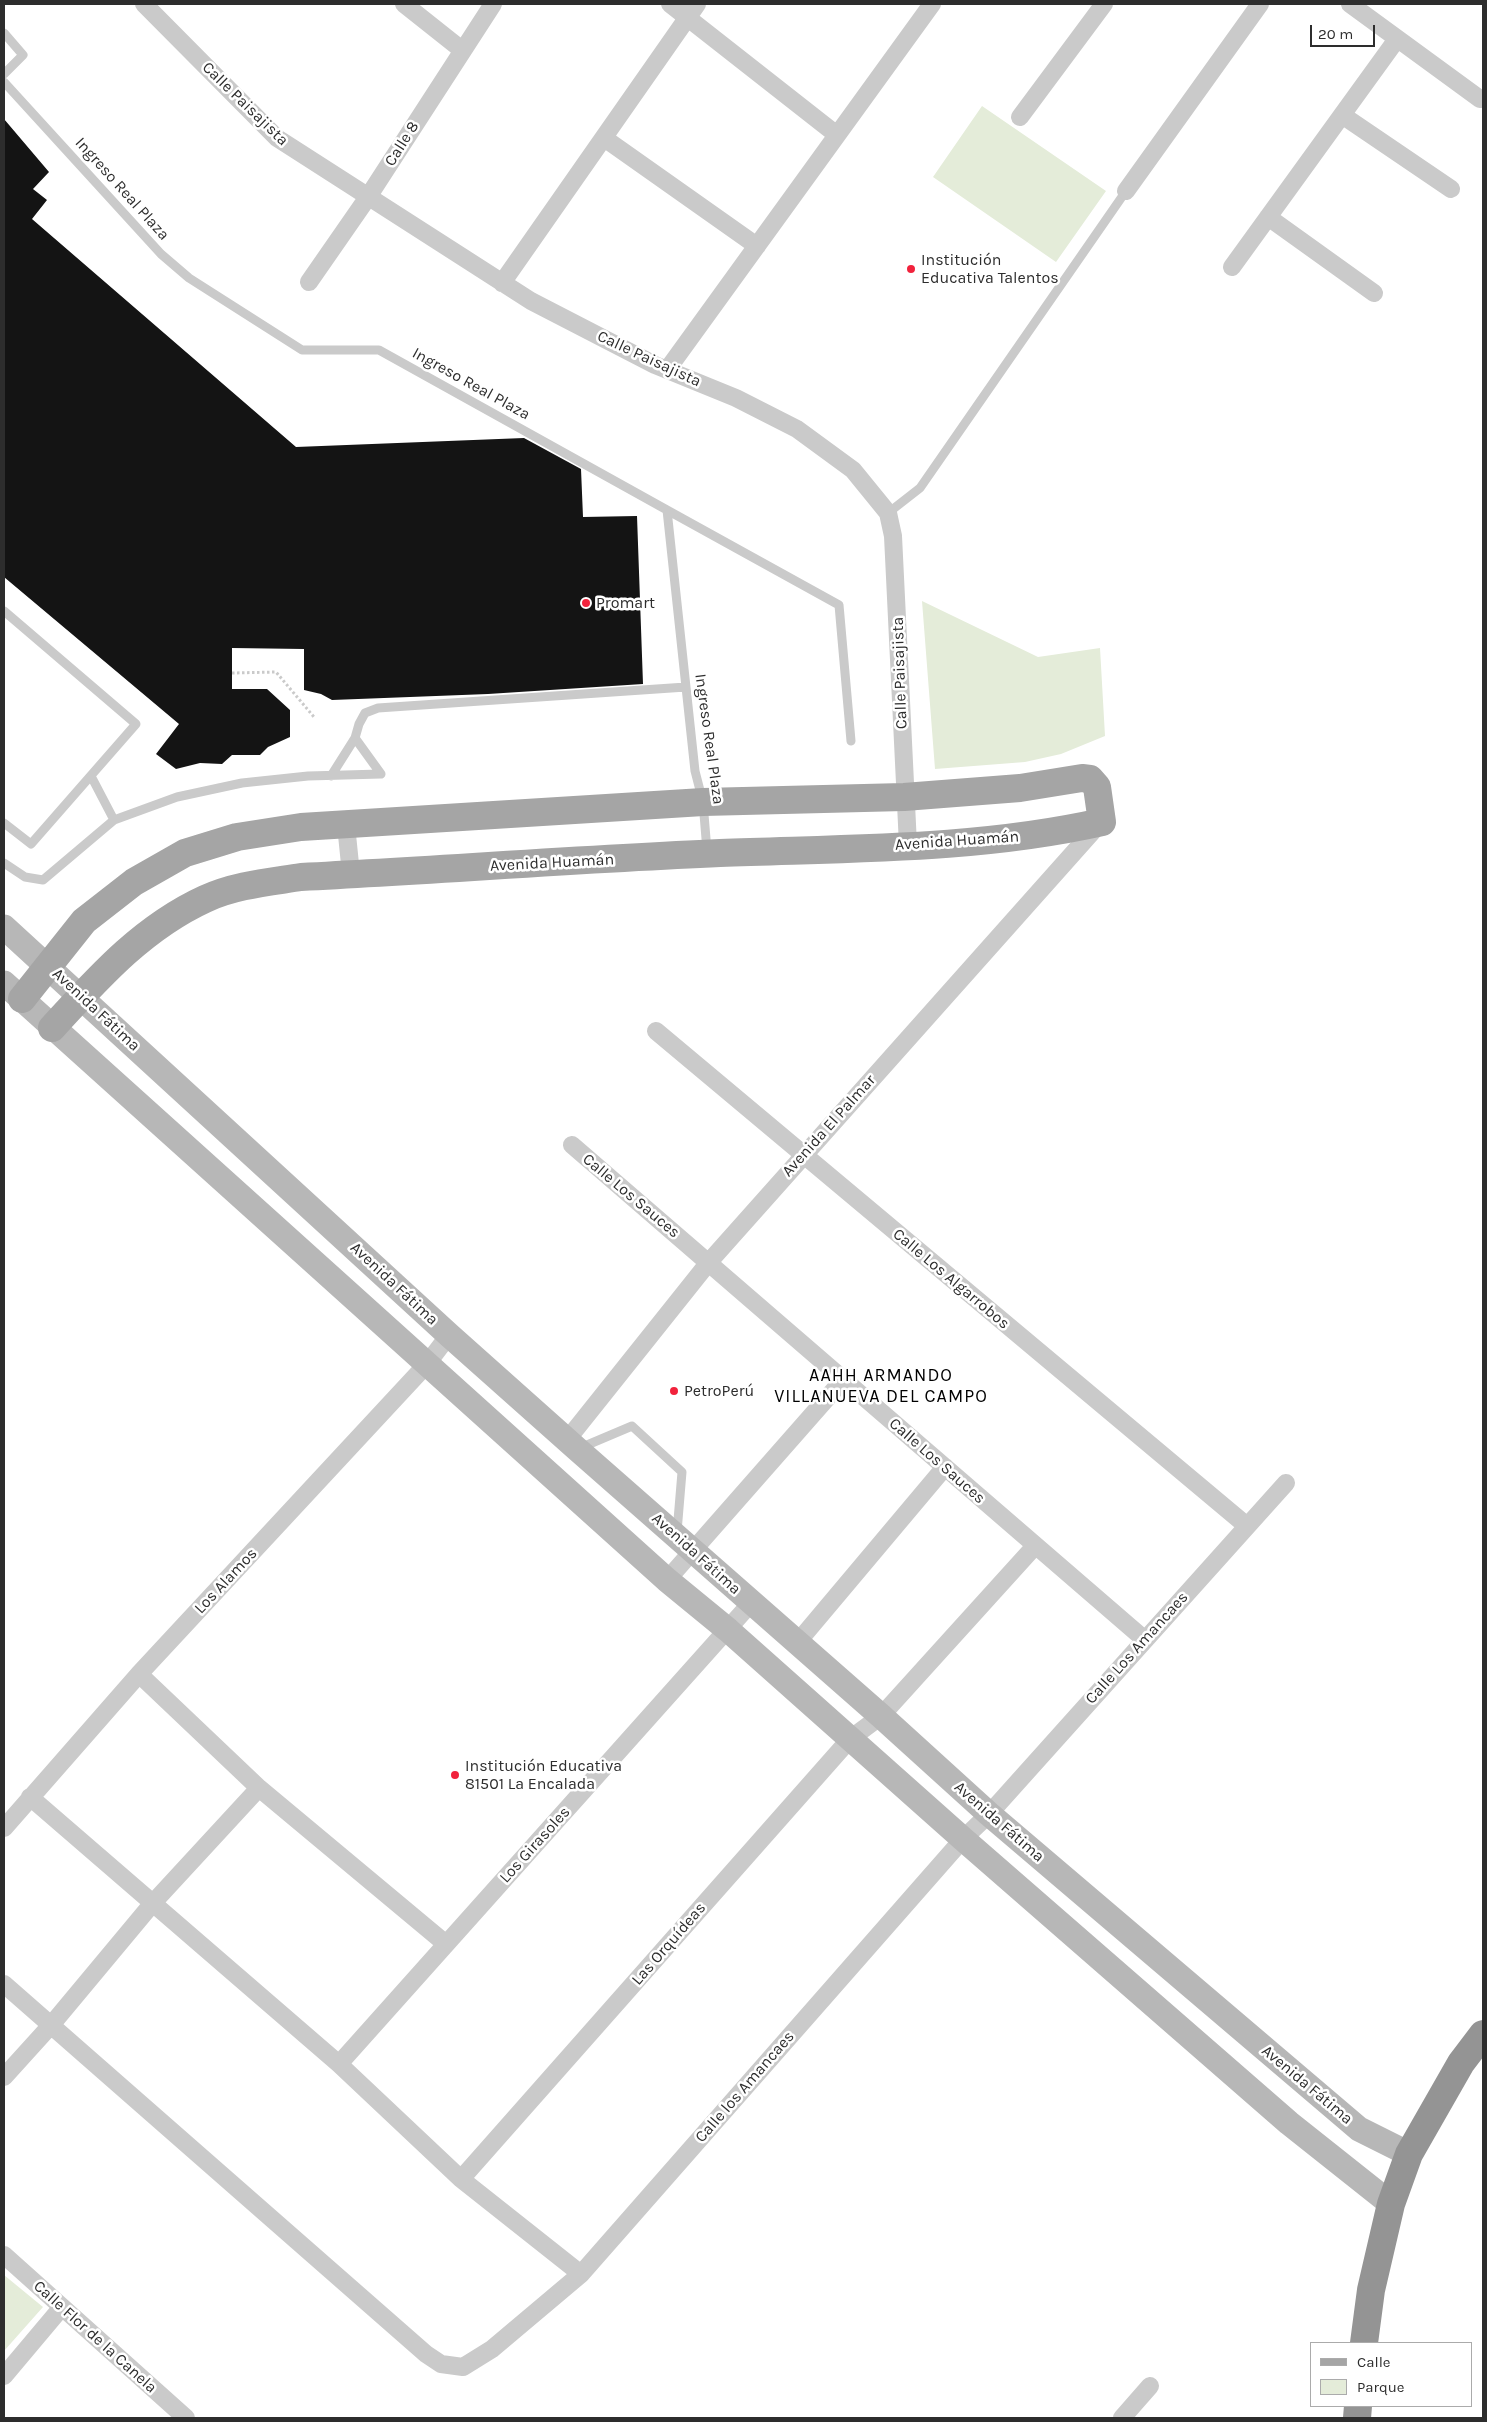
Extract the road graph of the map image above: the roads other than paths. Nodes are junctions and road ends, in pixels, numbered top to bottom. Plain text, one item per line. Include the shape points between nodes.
1 (144, 4) edge
2 (404, 4) edge
3 (493, 4) edge
4 (670, 4) edge
5 (932, 4) edge
6 (1104, 4) edge
7 (1260, 4) edge
8 (1350, 4) edge
9 (692, 11) edge
10 (4, 33) edge
11 (1398, 39) junction
12 (462, 50) junction
13 (4, 74) edge
14 (4, 82) edge
15 (1480, 99) dead end
16 (1342, 115) junction
17 (1020, 116) dead end
18 (837, 135) junction
19 (604, 138) junction
20 (1451, 189) dead end
21 (1126, 191) joint
22 (368, 197) junction
23 (1268, 217) junction
24 (756, 246) junction
25 (1232, 267) dead end
26 (309, 282) dead end
27 (502, 283) junction
28 (1374, 293) dead end
29 (667, 370) junction
30 (667, 510) junction
31 (888, 513) junction
32 (4, 611) edge
33 (686, 687) junction
34 (355, 738) junction
35 (851, 741) dead end
36 (91, 776) junction
37 (331, 776) junction
38 (904, 797) junction
39 (703, 802) junction
40 (114, 820) junction
41 (1102, 822) junction
42 (4, 823) edge
43 (346, 825) junction
44 (908, 845) junction
45 (707, 854) junction
46 (4, 863) edge
47 (351, 874) junction
48 (4, 927) edge
49 (48, 966) junction
50 (13, 991) edge
51 (81, 996) junction
52 (52, 1028) junction
53 (656, 1031) dead end
54 (572, 1145) dead end
55 (248, 1150) junction
56 (802, 1156) junction
57 (220, 1179) junction
58 (708, 1262) junction
59 (449, 1334) junction
60 (427, 1364) junction
61 (842, 1380) junction
62 (572, 1444) junction
63 (945, 1467) junction
64 (1286, 1483) dead end
65 (1247, 1526) junction
66 (684, 1544) junction
67 (1035, 1546) junction
68 (667, 1580) junction
69 (751, 1602) junction
70 (728, 1630) junction
71 (1144, 1640) junction
72 (797, 1644) junction
73 (139, 1674) junction
74 (881, 1716) junction
75 (850, 1739) junction
76 (259, 1788) junction
77 (30, 1797) junction
78 (989, 1814) junction
79 (4, 1828) edge
80 (963, 1839) junction
81 (152, 1904) junction
82 (446, 1944) junction
83 (4, 1984) edge
84 (52, 2024) junction
85 (1483, 2034) edge
86 (339, 2064) junction
87 (4, 2076) edge
88 (1409, 2154) junction
89 (461, 2179) junction
90 (1391, 2204) junction
91 (4, 2255) edge
92 (581, 2274) junction
93 (62, 2307) junction
94 (1364, 2342) edge
95 (4, 2376) edge
96 (1150, 2386) dead end
97 (186, 2418) edge
98 (1122, 2418) edge

1 - 22 street, Calle Paisajista via 276,138
2 - 12 street
3 - 12 street, Calle 8
4 - 9 street
5 - 18 street
6 - 17 street
7 - 21 street
8 - 11 street
9 - 18 street
9 - 19 street
10 - 13 lane via 23,55
11 - 15 street
11 - 16 street
12 - 22 street, Calle 8
14 - 30 lane, Ingreso Real Plaza via 161,254 197,284 302,350 379,350
16 - 20 street
16 - 23 street
18 - 24 street
19 - 24 street
19 - 27 street
21 - 31 lane via 920,488
22 - 26 street, Calle 8
22 - 27 street, Calle Paisajista
23 - 25 street
23 - 28 street
24 - 29 street
27 - 29 street, Calle Paisajista
29 - 31 street, Calle Paisajista via 736,398 797,429 852,470
30 - 33 lane, Ingreso Real Plaza
30 - 35 lane via 839,605
31 - 38 street, Calle Paisajista via 896,573
32 - 36 lane via 136,724
33 - 34 lane via 378,708 365,713
33 - 39 lane, Ingreso Real Plaza via 695,771
34 - 37 lane
34 - 37 lane via 381,774
36 - 40 lane
36 - 42 lane via 32,844
37 - 40 lane via 242,783 176,797
38 - 39 main road
38 - 41 main road via 1090,779 1097,786
38 - 44 street, Calle Paisajista
39 - 43 main road
39 - 45 lane, Ingreso Real Plaza
40 - 46 lane via 43,880 25,878
41 - 44 main road, Avenida Huamán via 996,840
41 - 56 street, Avenida El Palmar
43 - 47 street
43 - 49 main road via 301,827 237,837 185,853 134,882 84,921
44 - 45 main road, Avenida Huamán
45 - 47 main road, Avenida Huamán
47 - 51 main road, Avenida Huamán via 254,884 206,898 157,925 114,961
48 - 49 main road, Avenida Fátima
49 - 50 main road
49 - 51 main road, Avenida Fátima
50 - 52 main road
51 - 52 main road, Avenida Huamán
51 - 55 main road, Avenida Fátima
52 - 57 main road
53 - 56 street, Calle Los Algarrobos
54 - 58 street, Calle Los Sauces
55 - 57 main road
55 - 59 main road, Avenida Fátima
56 - 58 street, Avenida El Palmar
56 - 65 street, Calle Los Algarrobos
57 - 60 main road
58 - 61 street, Calle Los Sauces
58 - 62 street, Avenida El Palmar
59 - 60 street, Los Alamos
59 - 62 main road, Avenida Fátima
60 - 68 main road
60 - 73 street, Los Alamos
61 - 63 street, Calle Los Sauces
61 - 66 street
62 - 66 main road, Avenida Fátima
62 - 66 lane via 632,1426 682,1472
63 - 67 street, Calle Los Sauces
63 - 72 street
64 - 65 street, Calle Los Amancaes
65 - 71 street, Calle Los Amancaes
66 - 68 street
66 - 69 main road, Avenida Fátima
67 - 71 street, Calle Los Sauces
67 - 74 street, Las Orquídeas
68 - 70 main road
69 - 70 street, Los Girasoles
69 - 72 main road, Avenida Fátima
70 - 75 main road
70 - 82 street, Los Girasoles
71 - 78 street, Calle Los Amancaes
72 - 74 main road, Avenida Fátima
73 - 76 street
73 - 77 street, Los Alamos
74 - 75 street, Las Orquídeas
74 - 78 main road, Avenida Fátima
75 - 80 main road
75 - 89 street, Las Orquídeas
76 - 81 street
76 - 82 street
77 - 79 street, Los Alamos
77 - 81 street
78 - 80 street, Calle los Amancaes
78 - 88 main road, Avenida Fátima via 1359,2129
80 - 90 main road via 1289,2123
80 - 92 street, Calle los Amancaes
81 - 84 street
81 - 86 street
82 - 86 street, Los Girasoles
83 - 84 street, Calle los Amancaes
84 - 87 street
84 - 92 street, Calle los Amancaes via 441,2364 464,2367 492,2349
85 - 88 highway via 1461,2063
86 - 89 street
88 - 90 highway
89 - 92 street
90 - 94 highway via 1371,2290
91 - 93 street, Calle Flor de la Canela
93 - 95 street
93 - 97 street, Calle Flor de la Canela
96 - 98 street

